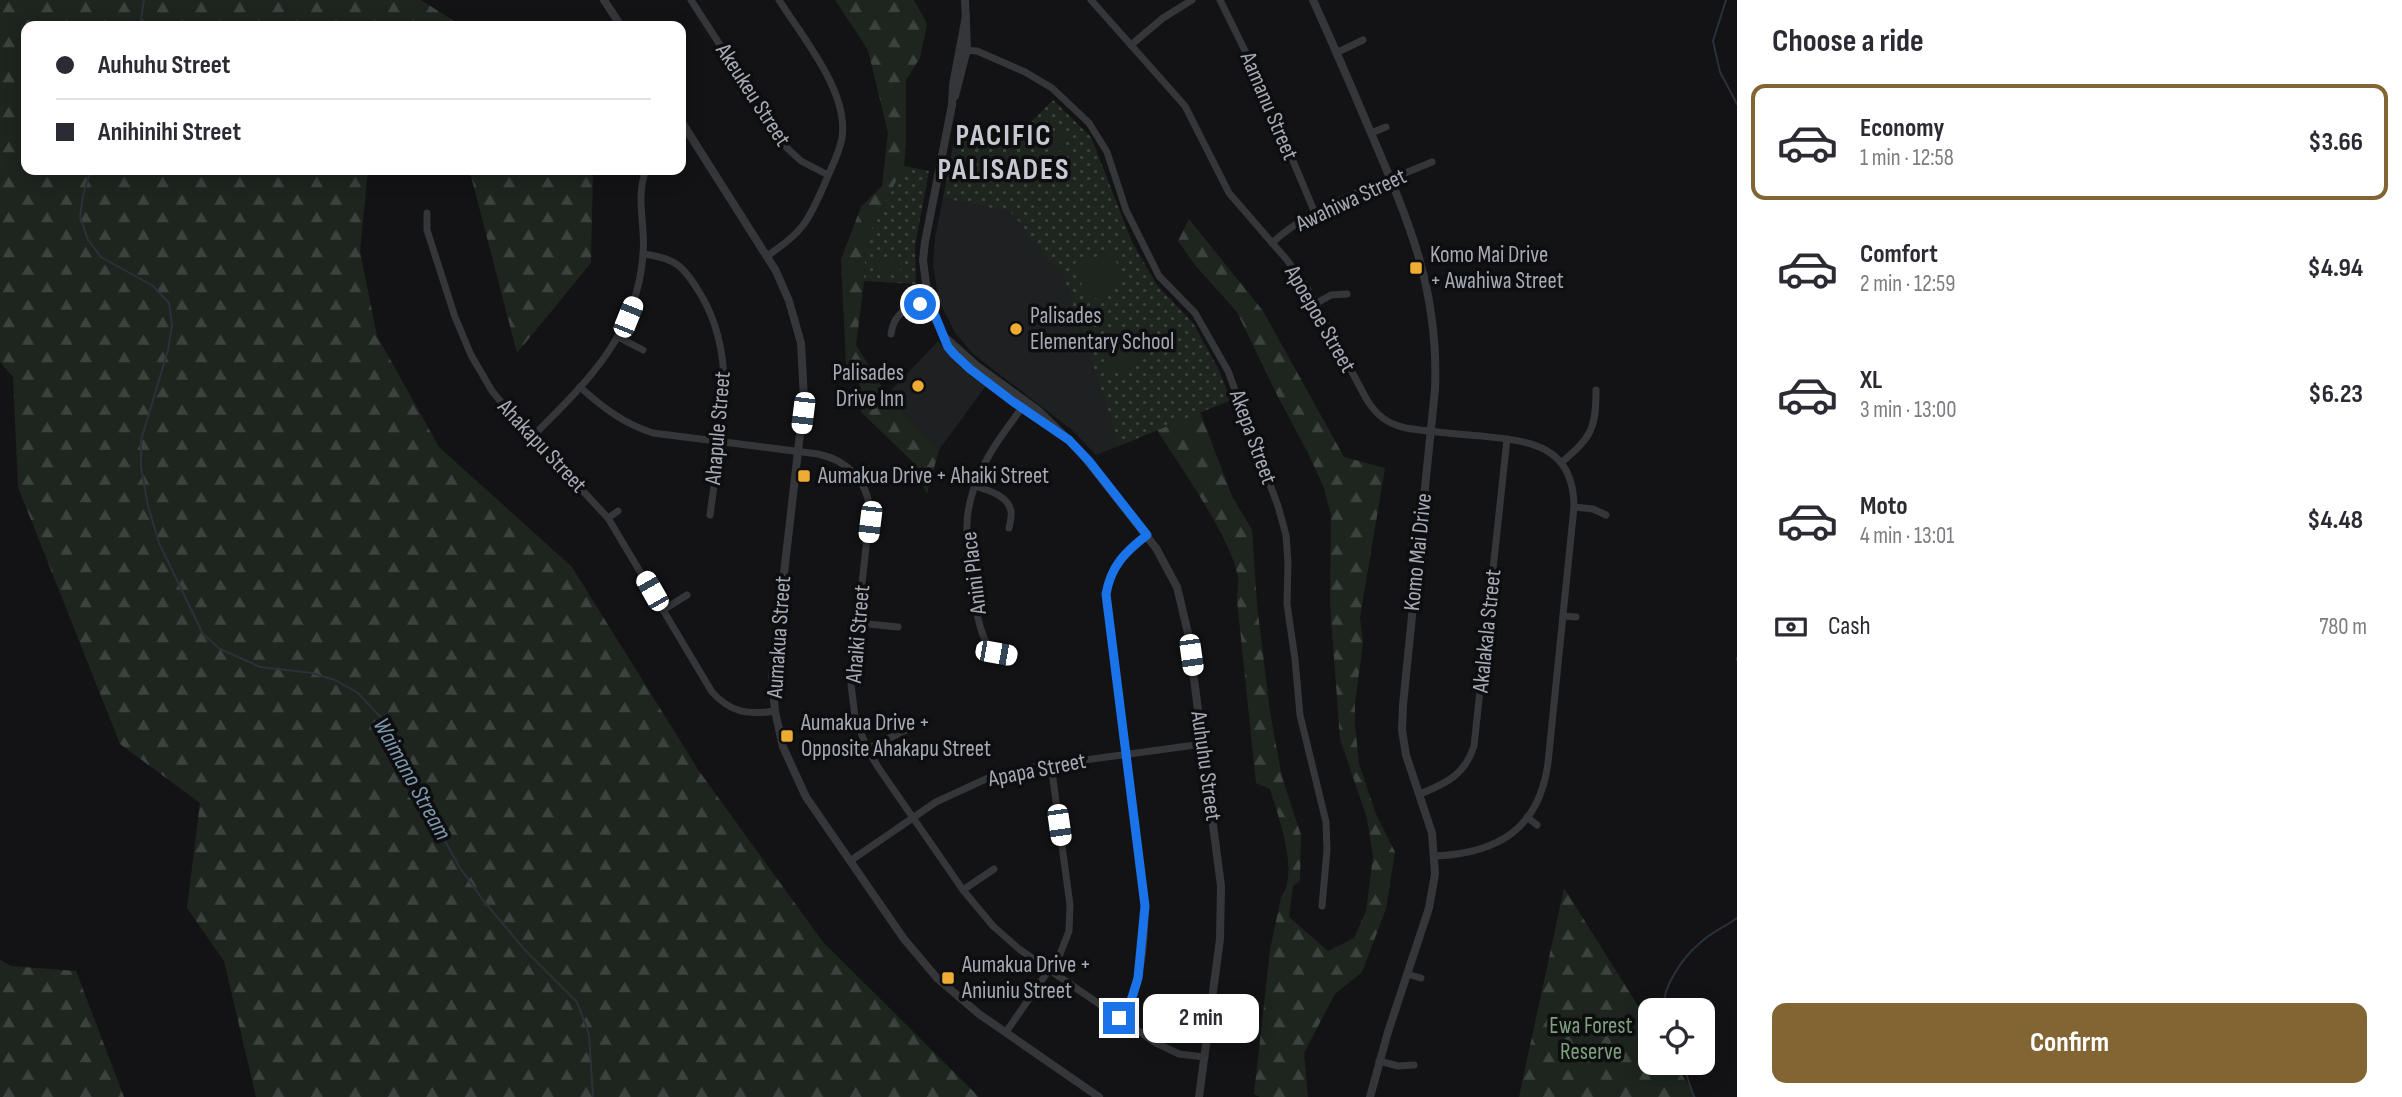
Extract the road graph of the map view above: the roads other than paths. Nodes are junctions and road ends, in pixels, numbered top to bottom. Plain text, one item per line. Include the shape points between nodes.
1 (604, 0) edge
2 (691, 0) edge
3 (779, 0) edge
4 (965, 0) edge
5 (1091, 0) edge
6 (1192, 0) edge
7 (1220, 0) edge
8 (1313, 0) edge
9 (618, 21) edge
10 (1363, 40) dead end
11 (1131, 45) junction
12 (964, 52) junction
13 (1336, 53) junction
14 (1386, 127) dead end
15 (1371, 133) junction
16 (686, 136) edge
17 (1432, 162) dead end
18 (645, 175) edge
19 (828, 175) junction
20 (1391, 180) junction
21 (427, 213) dead end
22 (1315, 213) junction
23 (1272, 243) junction
24 (643, 254) junction
25 (767, 256) junction
26 (1347, 294) dead end
27 (929, 301) junction
28 (1315, 304) junction
29 (891, 334) dead end
30 (618, 337) junction
31 (643, 351) dead end
32 (580, 387) junction
33 (1596, 390) dead end
34 (1024, 405) junction
35 (1431, 431) junction
36 (530, 439) junction
37 (1507, 439) junction
38 (719, 442) junction
39 (798, 452) junction
40 (1562, 463) junction
41 (975, 486) junction
42 (1574, 507) junction
43 (618, 511) dead end
44 (710, 515) dead end
45 (1606, 515) dead end
46 (608, 518) junction
47 (1009, 528) dead end
48 (1147, 535) junction
49 (687, 595) dead end
50 (663, 610) junction
51 (1563, 615) junction
52 (1576, 617) dead end
53 (858, 623) junction
54 (898, 627) dead end
55 (1013, 656) dead end
56 (775, 711) junction
57 (910, 728) dead end
58 (1203, 744) junction
59 (867, 749) junction
60 (1126, 754) junction
61 (1051, 764) junction
62 (1420, 794) junction
63 (1527, 817) junction
64 (913, 818) junction
65 (1537, 825) dead end
66 (1436, 856) junction
67 (850, 861) junction
68 (994, 869) dead end
69 (963, 890) junction
70 (1322, 906) dead end
71 (1049, 970) junction
72 (1407, 974) junction
73 (1421, 978) dead end
74 (1119, 1018) junction
75 (1006, 1032) junction
76 (1205, 1057) junction
77 (1379, 1061) junction
78 (1414, 1065) dead end
79 (1100, 1097) edge
80 (1199, 1097) edge
81 (1370, 1097) edge

1 - 9 street
2 - 19 street, Akeukeu Street via 786,147
3 - 19 street via 840,105 842,136
4 - 12 street, Auhuhu Street
5 - 11 street, Apoepoe Street
6 - 11 street
7 - 22 street, Aamanu Street
8 - 13 street, Komo Mai Drive
10 - 13 street
11 - 23 street, Apoepoe Street via 1185,106 1229,192
12 - 27 street, Auhuhu Street via 924,250
12 - 70 street, Akepa Street via 991,56 1043,82 1090,123 1107,152 1126,210 1159,276 1199,319 1233,382 1286,535 1287,604 1300,715 1326,822
13 - 15 street, Komo Mai Drive
14 - 15 street
15 - 20 street, Komo Mai Drive
16 - 25 street, Aumakua Street
17 - 20 street, Awahiwa Street
18 - 24 street via 640,198
19 - 25 street via 802,230
20 - 22 street, Awahiwa Street
20 - 35 street, Komo Mai Drive via 1415,239 1429,292 1436,367
21 - 36 street, Ahakapu Street via 427,230 463,336 492,391
22 - 23 street, Awahiwa Street
23 - 28 street, Apoepoe Street
24 - 30 street via 633,304
24 - 38 street, Ahapule Street via 665,257 682,267 715,322 725,375
25 - 39 street, Aumakua Street via 789,301 801,343 804,389
26 - 28 street via 1331,295
27 - 29 street via 898,314
27 - 34 street, Auhuhu Street via 947,339
28 - 35 street, Apoepoe Street via 1378,416 1399,427
30 - 31 street
30 - 32 street
32 - 36 street
32 - 38 street, Ahaiki Street via 608,411 642,429
33 - 40 street via 1590,434
34 - 41 street, Anini Place via 989,454
34 - 48 street, Auhuhu Street via 1054,424
35 - 37 street, Apoepoe Street
35 - 62 street, Komo Mai Drive via 1403,705 1404,745
36 - 46 street, Ahakapu Street
37 - 40 street, Apoepoe Street via 1535,444
37 - 62 street, Akalakala Street via 1474,746 1457,776
38 - 39 street, Ahaiki Street
38 - 44 street, Ahapule Street
39 - 53 street, Ahaiki Street via 838,460 858,477 866,492 870,522
39 - 56 street, Aumakua Street via 773,656
40 - 42 street via 1572,484
41 - 47 street via 1008,503
41 - 55 street, Anini Place via 967,541 981,629 991,650
42 - 45 street
42 - 51 street
43 - 46 street
46 - 50 street, Ahakapu Street
48 - 58 street, Auhuhu Street via 1172,575 1183,606
48 - 60 street via 1120,559 1106,594
49 - 50 street
50 - 56 street, Ahakapu Street via 720,701 746,714
51 - 52 street
51 - 63 street via 1546,775
53 - 54 street
53 - 59 street, Ahaiki Street via 852,698
56 - 67 street, Aumakua Street via 799,786
57 - 59 street
58 - 60 street, Apapa Street
58 - 76 street, Auhuhu Street via 1222,903
59 - 64 street, Ahaiki Street
60 - 61 street, Apapa Street
60 - 74 street via 1145,919 1136,986
61 - 64 street, Apapa Street via 974,783
61 - 71 street via 1071,914 1064,946
62 - 66 street, Komo Mai Drive
63 - 65 street
63 - 66 street via 1512,833 1486,848
64 - 67 street, Apapa Street
64 - 69 street, Ahaiki Street
66 - 72 street, Komo Mai Drive via 1432,899
67 - 75 street, Aumakua Street via 930,971
68 - 69 street
69 - 71 street, Ahaiki Street via 993,926
71 - 74 street, Ahaiki Street
71 - 75 street
72 - 73 street
72 - 77 street, Komo Mai Drive
74 - 76 street, Ahaiki Street via 1164,1048
75 - 79 street, Aumakua Street
76 - 80 street, Auhuhu Street
77 - 78 street
77 - 81 street, Komo Mai Drive

